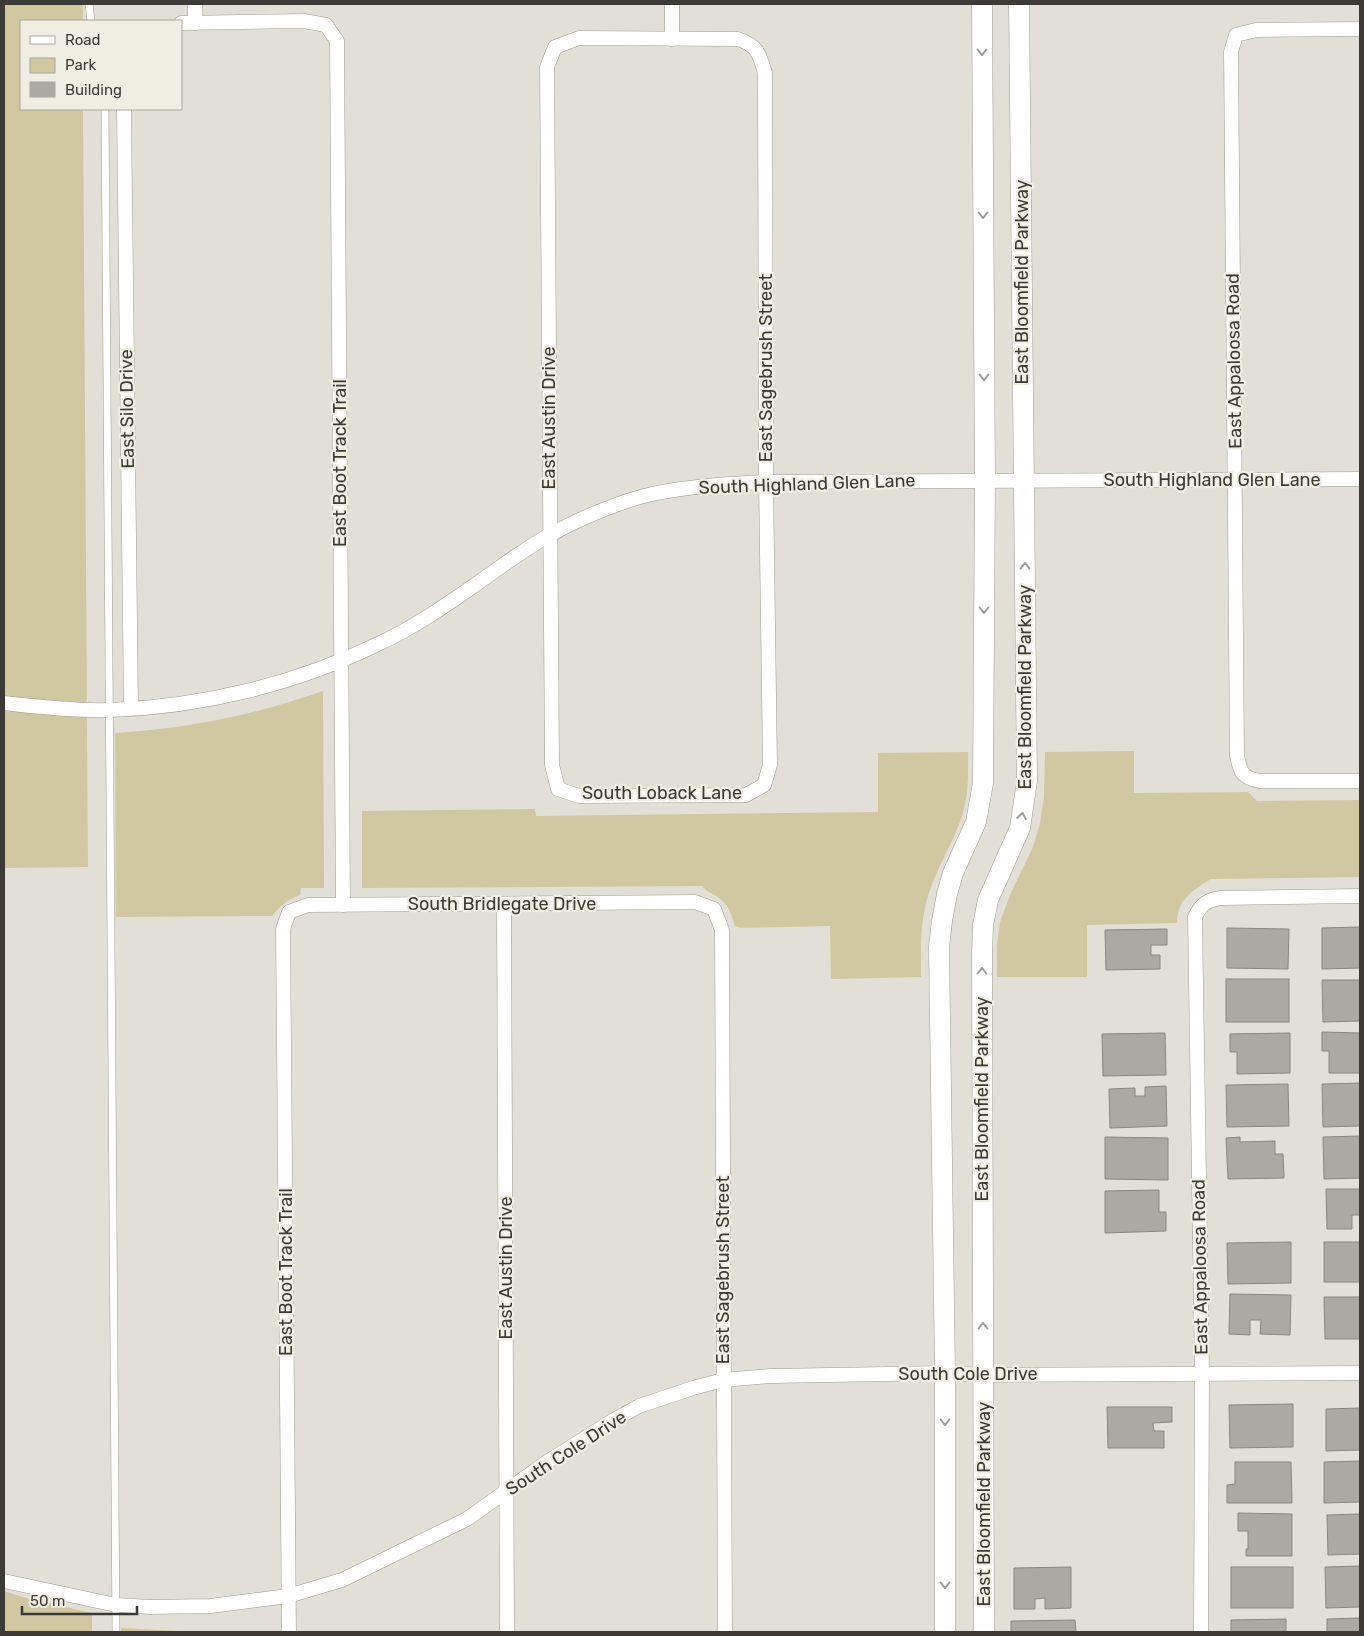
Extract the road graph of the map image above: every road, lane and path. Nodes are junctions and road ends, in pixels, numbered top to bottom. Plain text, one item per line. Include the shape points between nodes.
1 (88, 4) edge
2 (196, 4) edge
3 (672, 4) edge
4 (982, 4) edge
5 (1020, 4) edge
6 (91, 20) edge
7 (182, 23) edge
8 (196, 23) junction
9 (1360, 29) edge
10 (672, 39) junction
11 (105, 110) edge
12 (124, 110) edge
13 (1360, 479) edge
14 (1235, 480) junction
15 (985, 481) junction
16 (1024, 481) junction
17 (766, 482) junction
18 (550, 534) junction
19 (342, 660) junction
20 (4, 703) edge
21 (131, 708) junction
22 (109, 710) junction
23 (1360, 781) edge
24 (764, 785) joint
25 (558, 789) joint
26 (1360, 896) edge
27 (343, 904) junction
28 (504, 904) junction
29 (714, 909) joint
30 (290, 912) joint
31 (1360, 1372) edge
32 (945, 1373) junction
33 (1202, 1373) junction
34 (983, 1375) junction
35 (723, 1380) junction
36 (507, 1491) junction
37 (4, 1580) edge
38 (288, 1596) junction
39 (116, 1604) junction
40 (116, 1632) edge
41 (289, 1632) edge
42 (507, 1632) edge
43 (725, 1632) edge
44 (945, 1632) edge
45 (984, 1632) edge
46 (1201, 1632) edge

1 - 6 lane
2 - 8 street
3 - 10 street
4 -> 15 street
5 - 16 street, East Bloomfield Parkway
7 - 8 street
8 - 19 street, East Boot Track Trail via 304,21 326,25 337,41
9 - 14 street, East Appaloosa Road via 1256,30 1236,35 1231,52
10 - 17 street, East Sagebrush Street via 738,38 751,43 760,56 765,73
10 - 18 street, East Austin Drive via 579,38 555,47 547,67
11 - 22 lane
12 - 21 street, East Silo Drive
13 - 14 street, South Highland Glen Lane
14 - 16 street, South Highland Glen Lane
14 - 23 street, East Appaloosa Road via 1239,768 1244,776 1260,781
15 - 16 street, South Highland Glen Lane
15 - 17 street, South Highland Glen Lane
15 -> 32 street via 984,783 976,822 951,880 939,947
34 -> 16 street, East Bloomfield Parkway via 982,935 988,900 1020,828 1027,781
17 - 18 street, South Highland Glen Lane via 710,484 650,494
17 - 24 street, East Sagebrush Street via 770,765
18 - 19 street, South Highland Glen Lane via 433,613 379,644
18 - 25 street, East Austin Drive via 552,765
19 - 21 street, South Highland Glen Lane via 256,688 207,699
19 - 27 street, East Boot Track Trail
20 - 22 street, South Highland Glen Lane
21 - 22 street, South Highland Glen Lane
22 - 39 lane
24 - 25 street, South Loback Lane via 746,795 579,796
26 - 33 street, East Appaloosa Road via 1213,899 1202,904 1196,917
27 - 28 street, South Bridlegate Drive
27 - 30 street, South Bridlegate Drive via 308,905
28 - 29 street, South Bridlegate Drive via 695,902
28 - 36 street, East Austin Drive
29 - 35 street, East Sagebrush Street via 722,930
30 - 38 street, East Boot Track Trail via 283,930
31 - 33 street, South Cole Drive
32 - 34 street, South Cole Drive
32 - 35 street, South Cole Drive
32 -> 44 street
33 - 34 street, South Cole Drive
33 - 46 street, East Appaloosa Road
34 - 45 street, East Bloomfield Parkway
35 - 36 street, South Cole Drive via 639,1406 579,1441
35 - 43 street, East Sagebrush Street
36 - 38 street, South Cole Drive via 467,1519 351,1576
36 - 42 street, East Austin Drive
37 - 39 street, South Cole Drive
38 - 39 street, South Cole Drive via 178,1608
38 - 41 street, East Boot Track Trail
39 - 40 lane

